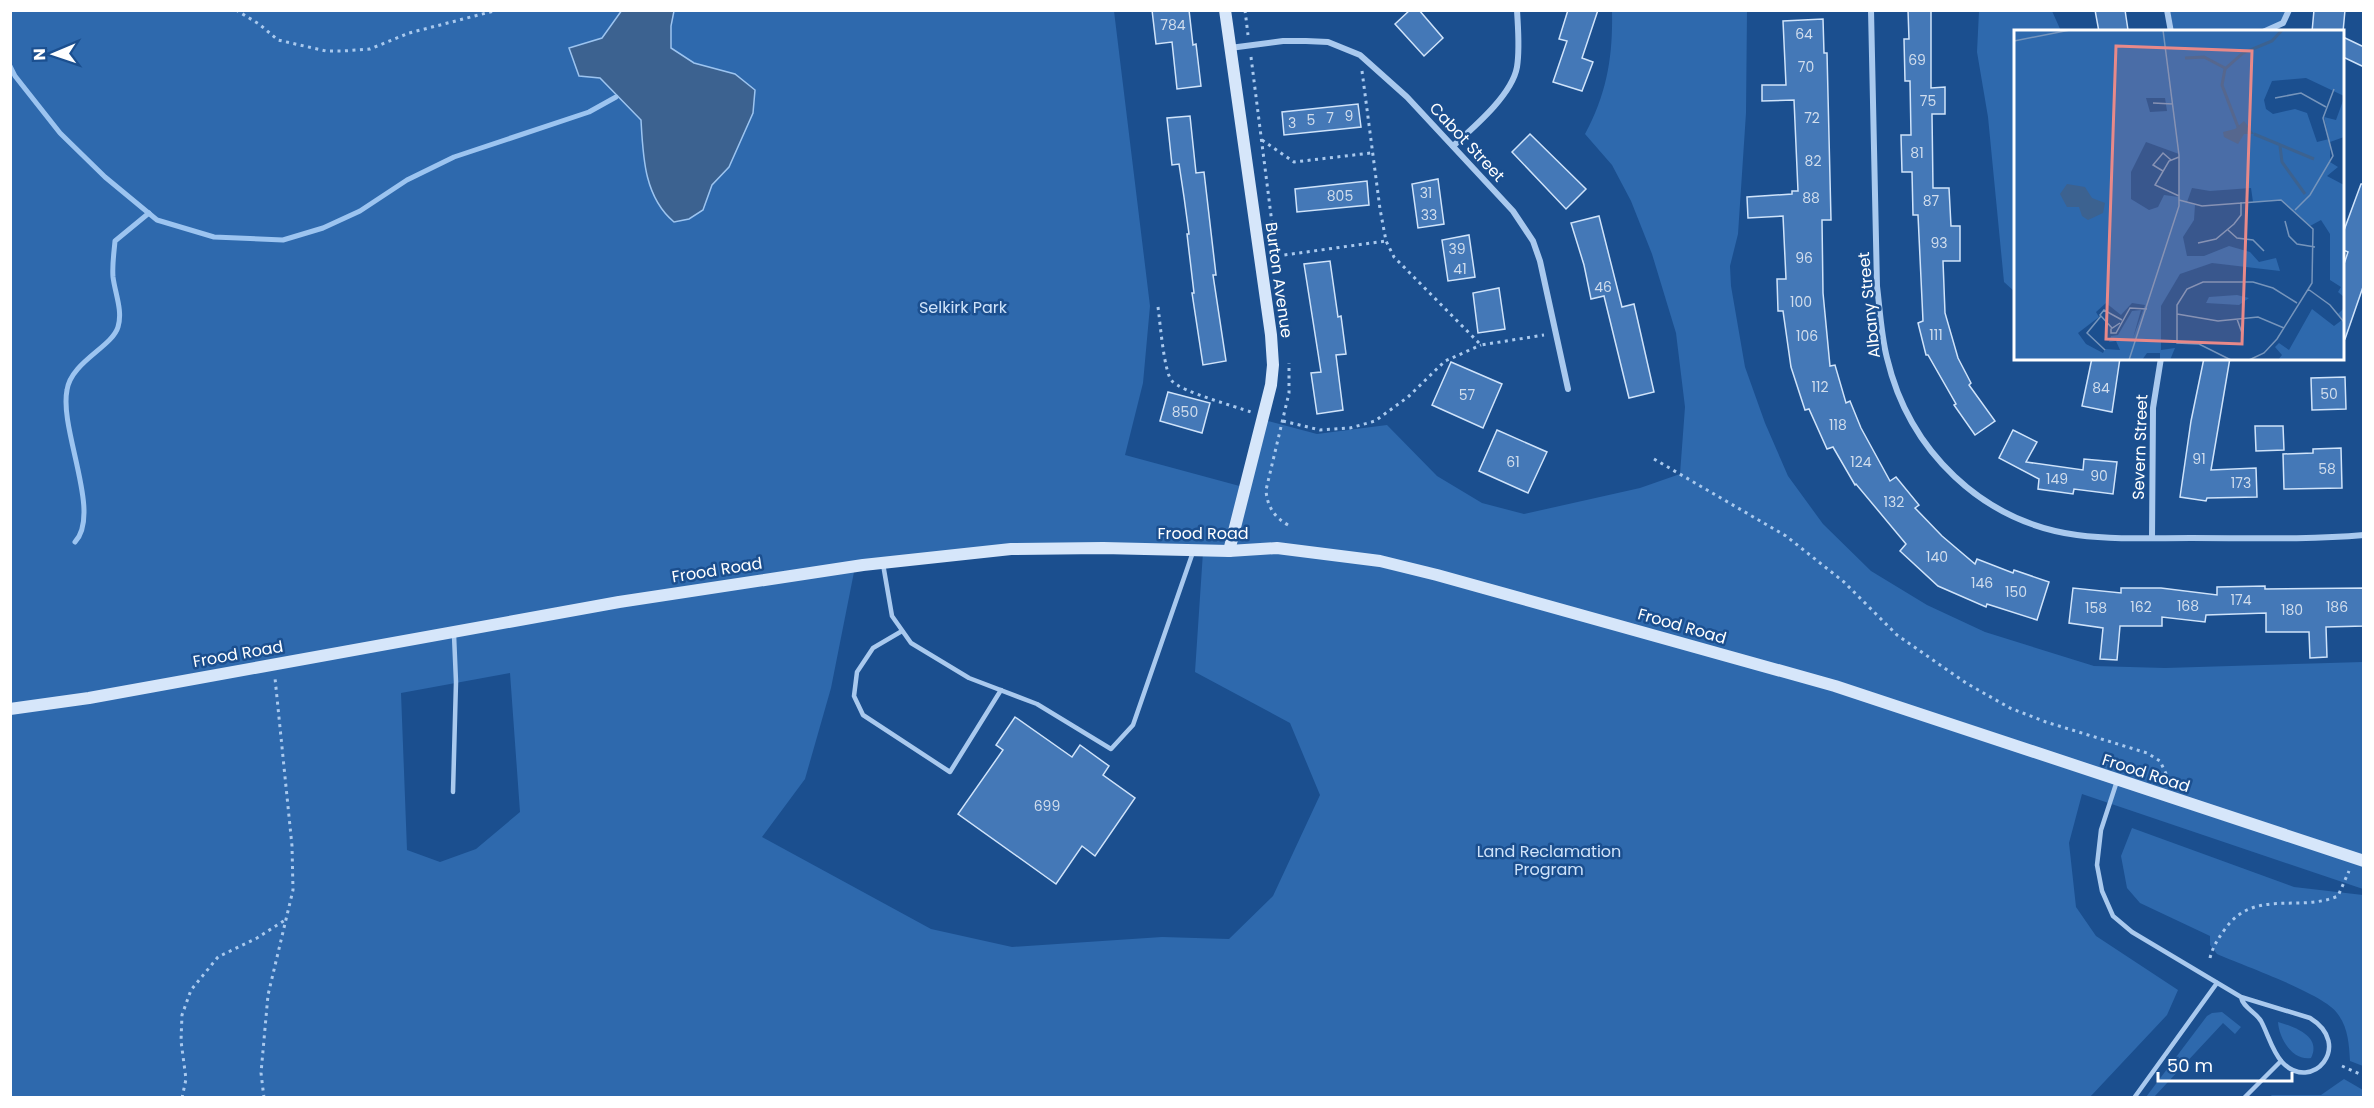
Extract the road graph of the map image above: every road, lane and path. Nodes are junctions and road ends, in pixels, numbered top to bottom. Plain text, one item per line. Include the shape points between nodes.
1 (236, 10) edge
2 (498, 10) edge
3 (1225, 10) edge
4 (1517, 10) edge
5 (1871, 10) edge
6 (2167, 10) edge
7 (2289, 10) edge
8 (2171, 30) edge
9 (2267, 30) edge
10 (1229, 48) junction
11 (1360, 55) junction
12 (1262, 140) dead end
13 (1454, 146) junction
14 (1371, 153) junction
15 (1386, 241) junction
16 (1276, 256) dead end
17 (1158, 307) dead end
18 (1555, 333) junction
19 (1481, 345) junction
20 (2161, 360) edge
21 (1568, 389) dead end
22 (1264, 416) junction
23 (1283, 421) dead end
24 (1654, 459) dead end
25 (2364, 535) edge
26 (2152, 538) junction
27 (1193, 550) junction
28 (1229, 551) junction
29 (883, 563) junction
30 (902, 631) junction
31 (453, 632) junction
32 (274, 664) junction
33 (1001, 690) junction
34 (10, 709) edge
35 (2160, 761) dead end
36 (2117, 781) junction
37 (453, 792) dead end
38 (2359, 859) edge
39 (286, 919) junction
40 (2210, 958) dead end
41 (2217, 983) junction
42 (2241, 997) junction
43 (2281, 1061) junction
44 (2342, 1066) dead end
45 (2364, 1076) edge
46 (182, 1098) edge
47 (264, 1098) edge
48 (2134, 1098) edge
49 (2244, 1098) edge

1 - 2 path via 278,40 343,51 369,49 409,33
3 - 10 street, Burton Avenue
4 - 13 street via 1516,69 1510,83 1492,109
5 - 26 street, Albany Street via 1877,286 1887,358 1909,420 1942,465 2006,514 2077,535
6 - 8 street
7 - 9 street via 2283,23
10 - 11 street, Cabot Street via 1283,41 1328,42
10 - 22 street, Burton Avenue via 1271,335 1273,365
11 - 13 street, Cabot Street
11 - 14 path
12 - 14 path via 1294,162
13 - 18 street, Cabot Street via 1513,211 1533,242
14 - 15 path
15 - 16 path
15 - 19 path via 1404,269
17 - 22 path via 1167,371 1172,381
18 - 19 path
18 - 21 street, Cabot Street
19 - 23 path via 1445,361 1408,397 1375,421 1320,430
20 - 26 street, Severn Street via 2153,408
22 - 28 street, Burton Avenue
24 - 35 path via 1786,536 1844,582 1897,635 1966,683 2010,708 2147,753
25 - 26 street, Albany Street
27 - 28 street, Frood Road
27 - 29 street, Frood Road via 1011,549
27 - 33 lane via 1133,725 1111,750 1037,704
28 - 36 street, Frood Road via 1277,548 1380,561 1437,575 1835,686
29 - 30 lane via 892,616
29 - 31 street, Frood Road via 643,598
30 - 33 lane via 911,643 930,655 969,678
30 - 33 lane via 873,648 857,672 854,696 863,715 950,772
31 - 32 street, Frood Road
31 - 37 lane
32 - 34 street, Frood Road
32 - 39 path via 292,846 293,890
36 - 38 street, Frood Road
36 - 41 lane via 2101,830 2097,865 2102,891 2113,916 2132,932
38 - 40 path via 2338,896 2325,902 2257,905 2234,916 2213,946
39 - 46 path via 218,957 191,990 182,1015 186,1079
39 - 47 path via 268,995 261,1073
41 - 42 lane
41 - 48 lane
42 - 43 lane via 2242,1004 2259,1018
42 - 43 lane via 2310,1018 2326,1031 2330,1050 2317,1069 2298,1072
43 - 49 lane
44 - 45 path

